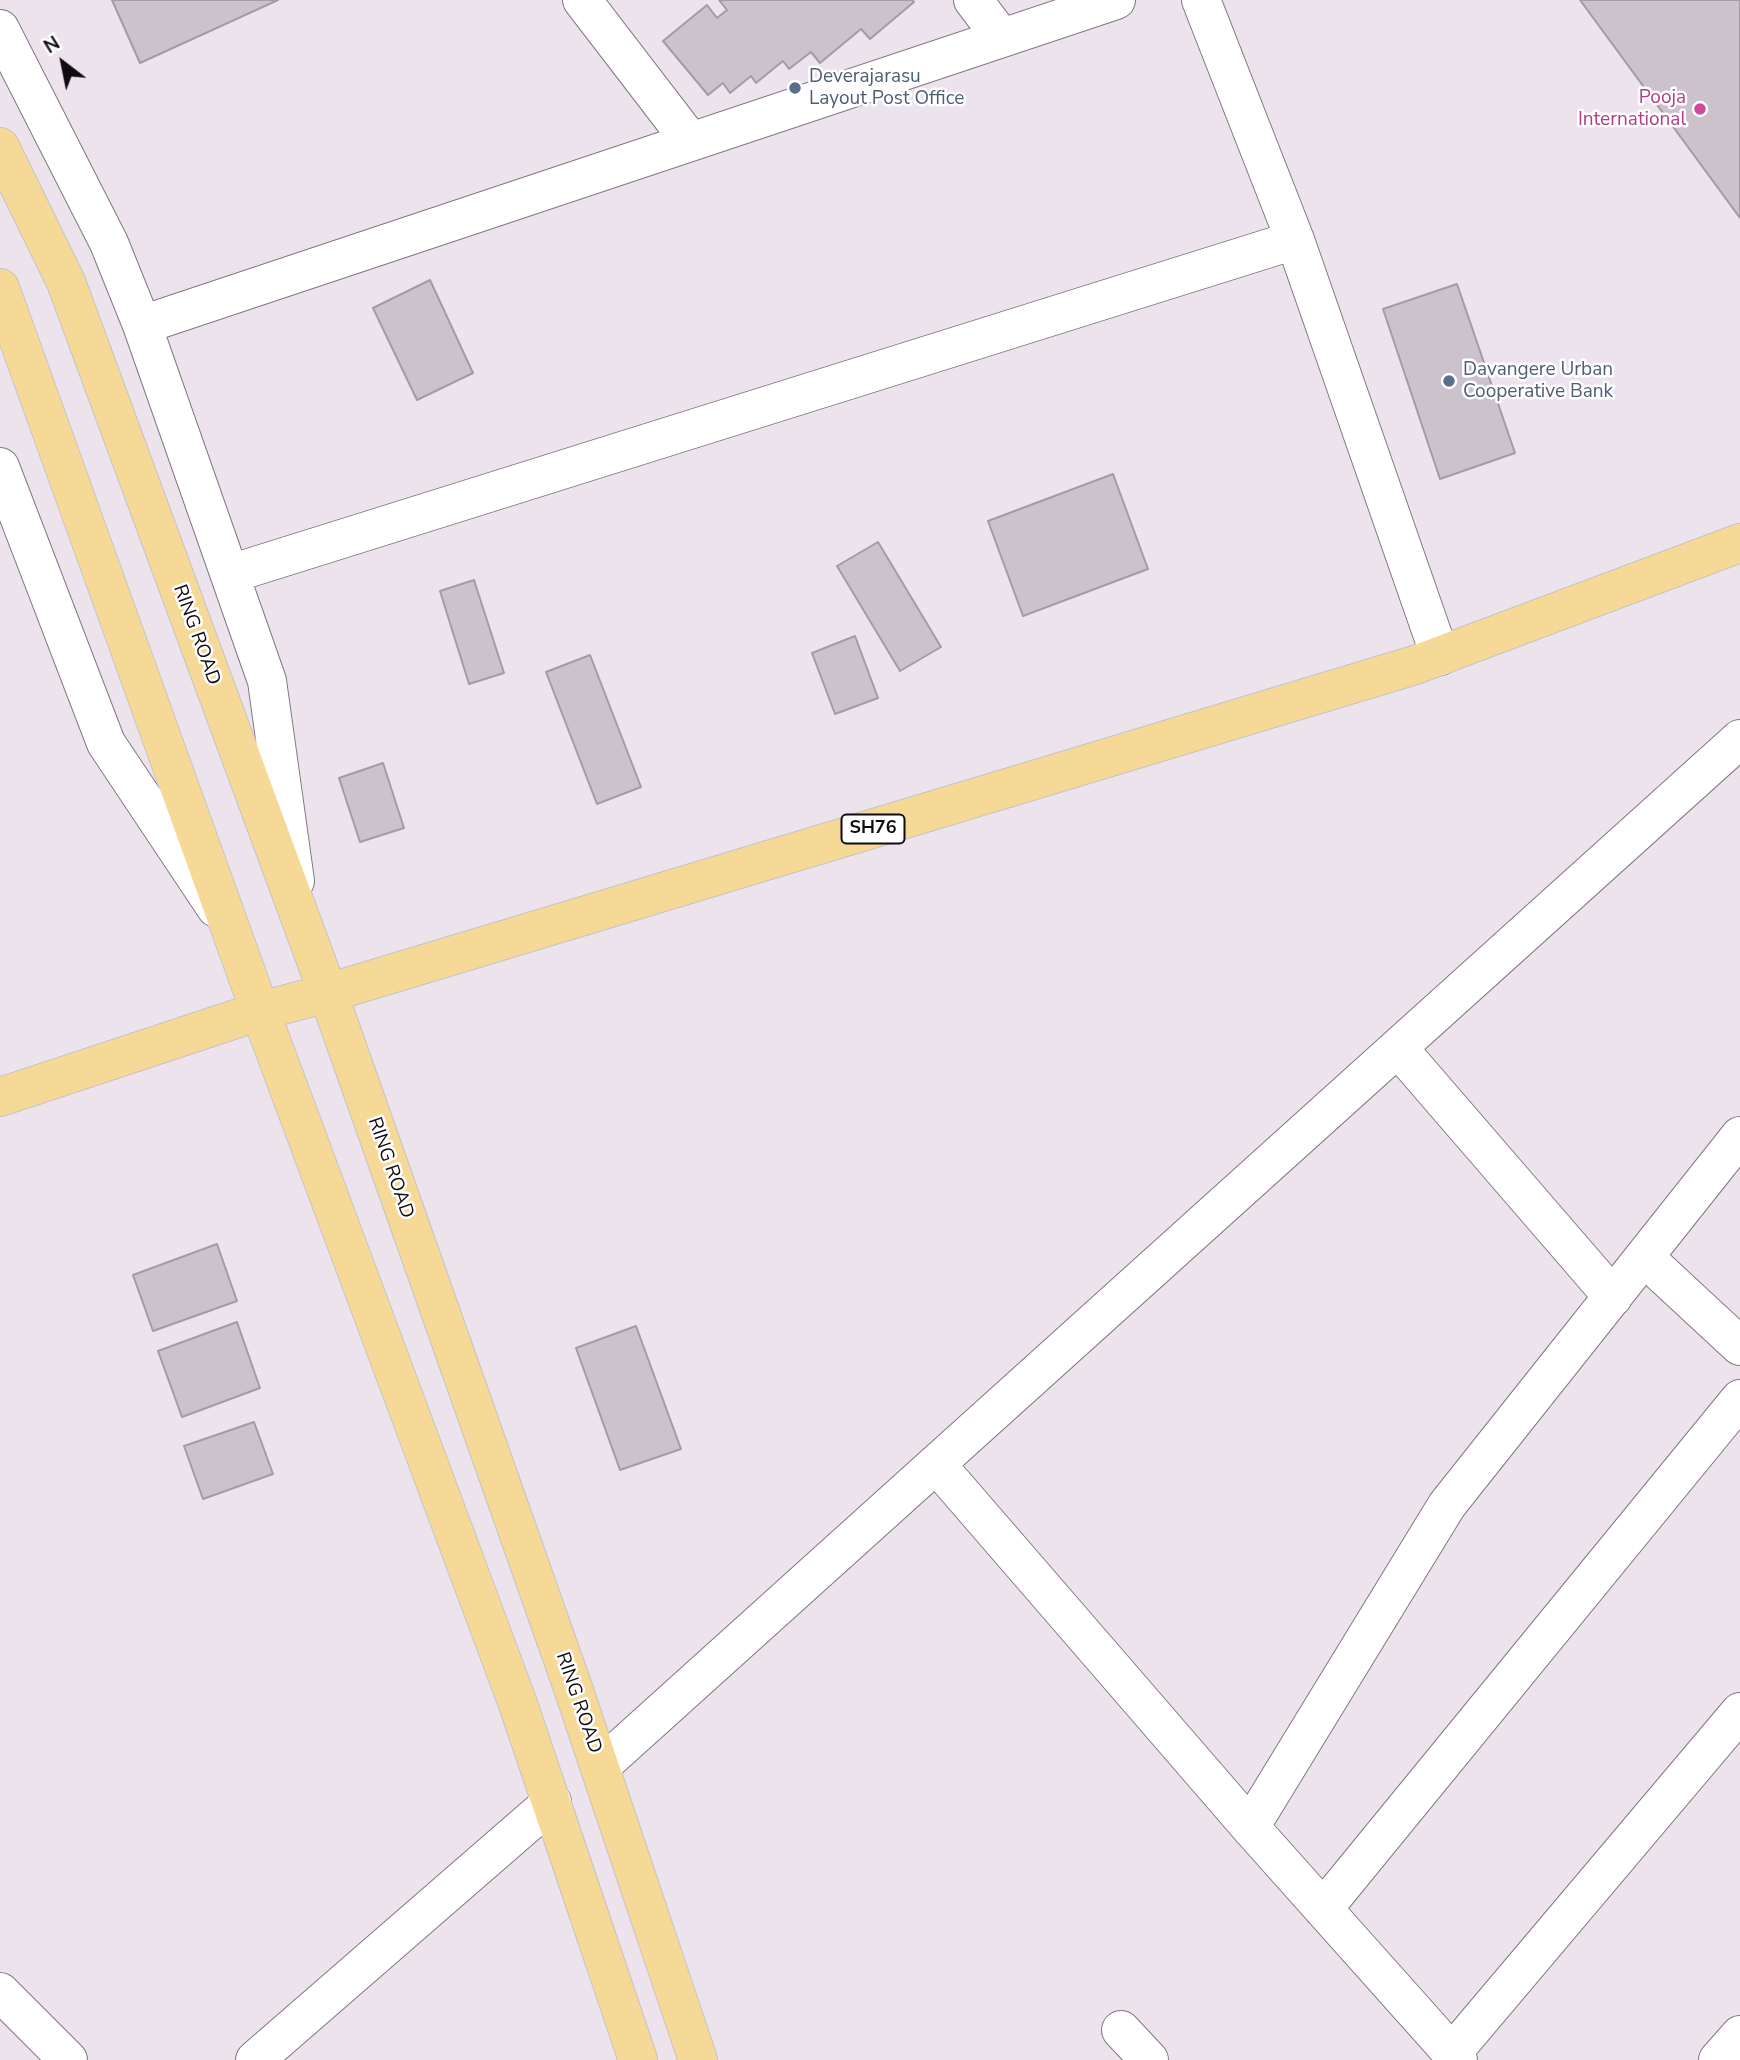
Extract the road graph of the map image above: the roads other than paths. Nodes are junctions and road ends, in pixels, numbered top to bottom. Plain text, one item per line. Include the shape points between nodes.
1 (582, 0) edge
2 (973, 0) edge
3 (1116, 0) edge
4 (1201, 0) edge
5 (0, 29) edge
6 (1002, 38) junction
7 (691, 142) junction
8 (0, 147) edge
9 (1295, 240) junction
10 (2, 292) edge
11 (142, 325) junction
12 (0, 467) edge
13 (1740, 543) edge
14 (230, 574) junction
15 (1440, 656) junction
16 (1740, 740) edge
17 (299, 914) junction
18 (231, 930) junction
19 (328, 993) junction
20 (260, 1011) junction
21 (1398, 1048) junction
22 (0, 1097) edge
23 (1740, 1136) edge
24 (1644, 1257) junction
25 (1613, 1297) junction
26 (1740, 1346) edge
27 (1740, 1399) edge
28 (936, 1464) junction
29 (1740, 1712) edge
30 (600, 1767) junction
31 (552, 1802) junction
32 (1250, 1827) junction
33 (1323, 1909) junction
34 (0, 1992) edge
35 (1121, 2030) dead end
36 (1740, 2035) edge
37 (1455, 2057) edge
38 (68, 2060) edge
39 (254, 2060) edge
40 (638, 2060) edge
41 (698, 2060) edge
42 (1149, 2060) edge
43 (1718, 2060) edge

1 - 7 street
2 - 6 street
3 - 6 street
4 - 9 street
5 - 11 street via 109,243
6 - 7 street
7 - 11 street
8 - 17 main road, RING ROAD via 66,282
9 - 14 street
9 - 15 street
10 - 18 main road
11 - 14 street
12 - 18 street via 106,743
13 - 15 main road, SH76
14 - 17 street via 267,681
15 - 19 main road, SH76
16 - 21 street
17 - 19 main road, RING ROAD
18 - 20 main road
19 - 20 main road, SH76
19 - 30 main road, RING ROAD
20 - 22 main road, SH76
20 - 31 main road
21 - 25 street
21 - 28 street
23 - 24 street
24 - 25 street
24 - 26 street
25 - 32 street via 1447,1505
27 - 33 street
28 - 30 street
28 - 32 street
29 - 37 street
30 - 41 main road, RING ROAD
31 - 39 street
31 - 40 main road
32 - 33 street
33 - 37 street
34 - 38 street
35 - 42 street
36 - 43 street

